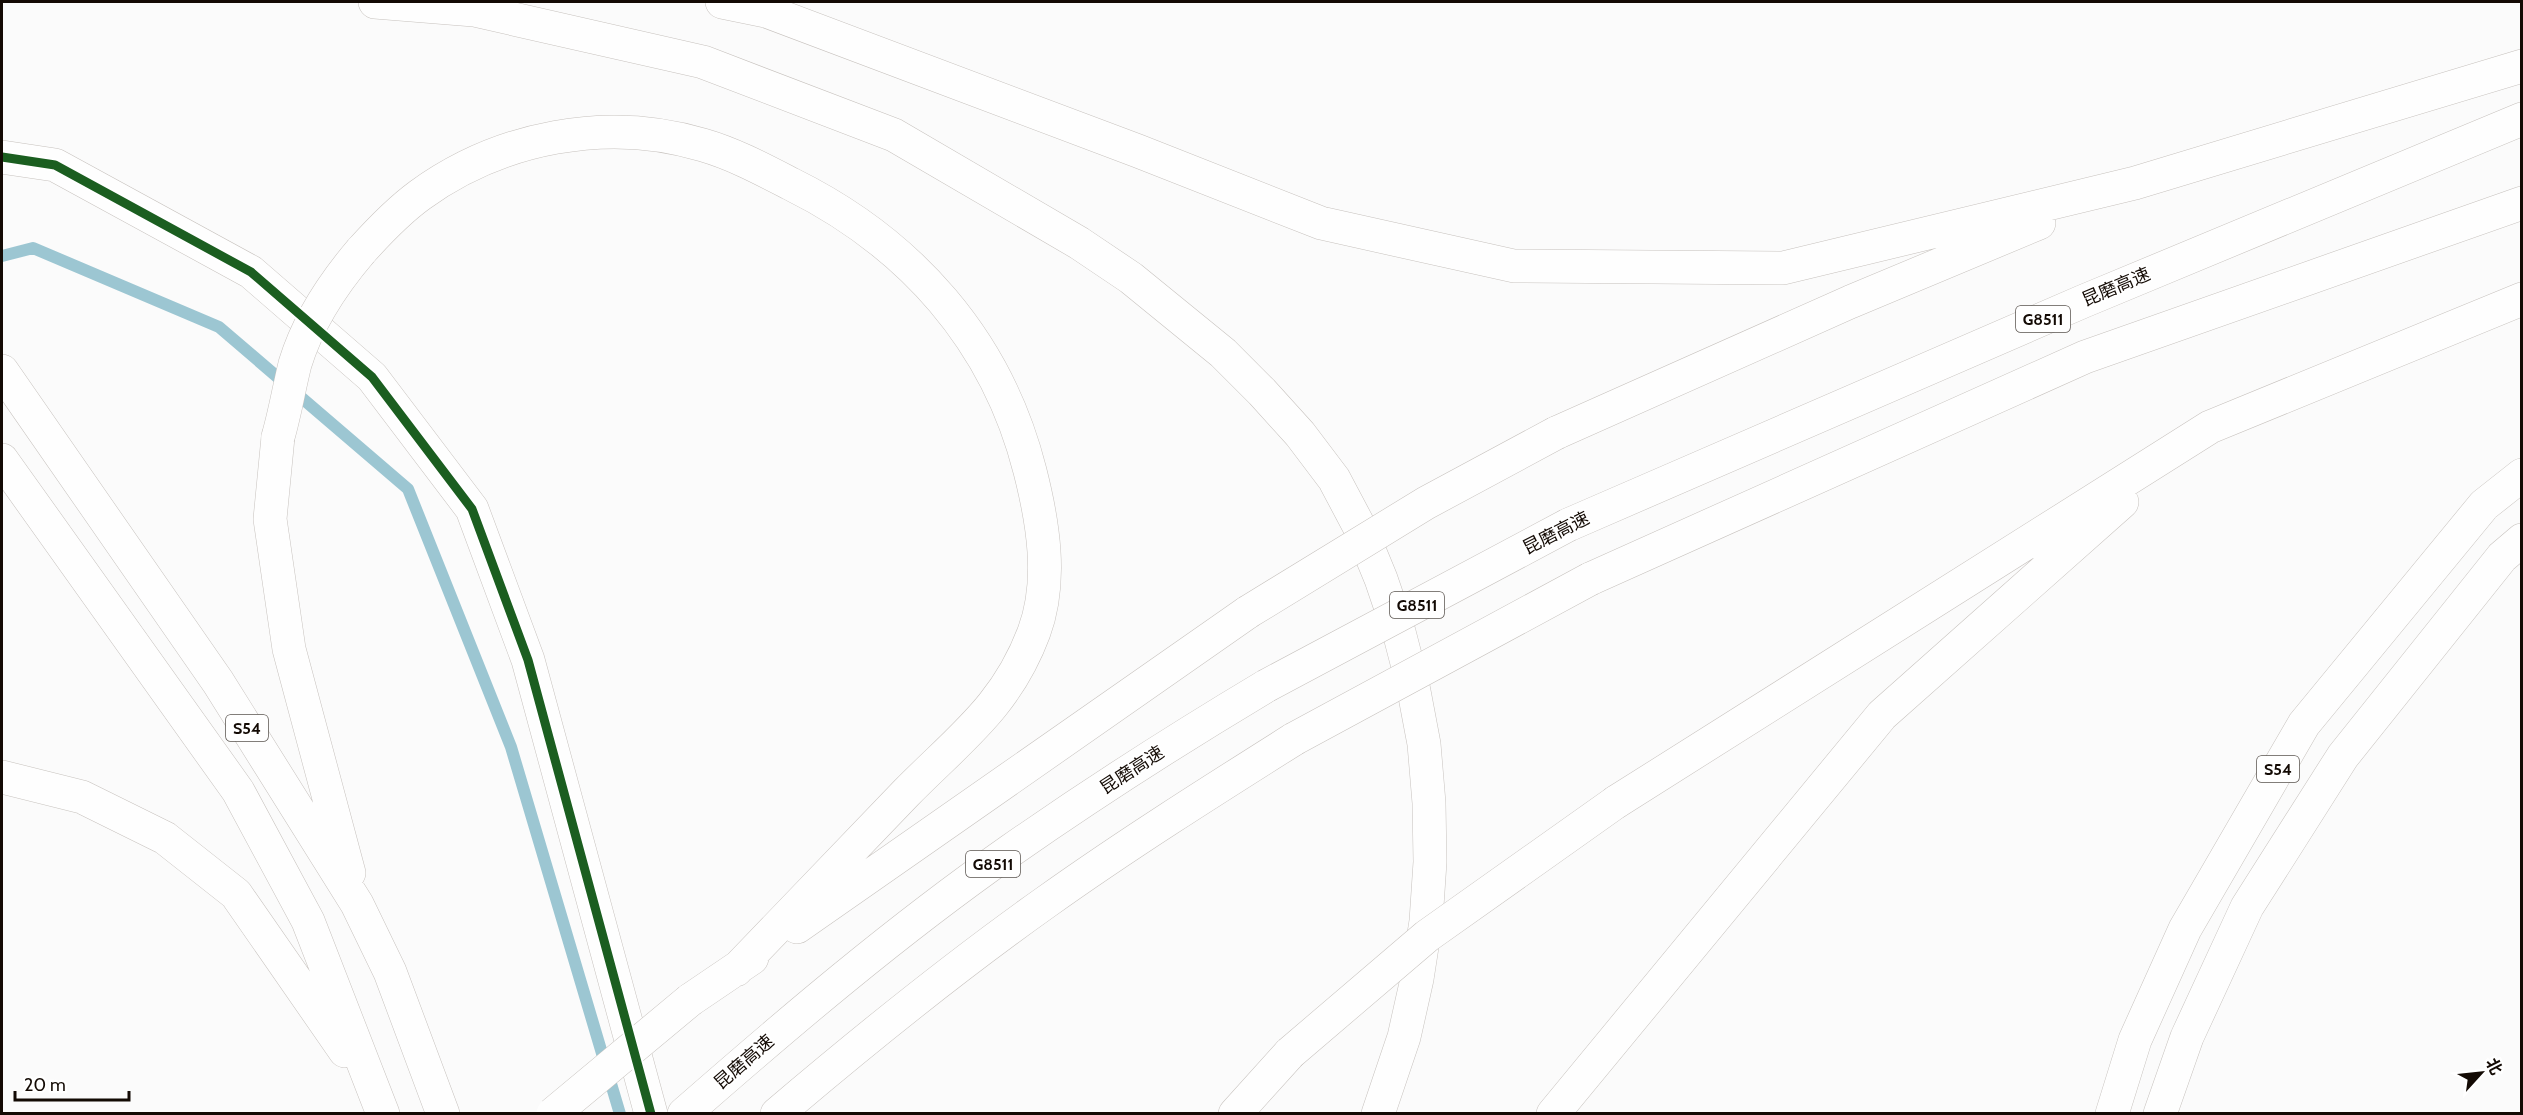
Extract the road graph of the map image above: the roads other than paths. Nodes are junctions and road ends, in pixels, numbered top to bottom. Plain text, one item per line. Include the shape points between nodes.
1 (375, 2) edge
2 (722, 2) edge
3 (2522, 66) edge
4 (2522, 119) edge
5 (2, 157) edge
6 (2135, 183) junction
7 (2522, 203) edge
8 (2522, 299) edge
9 (2, 371) edge
10 (2210, 427) junction
11 (2, 460) edge
12 (2522, 475) edge
13 (2522, 540) edge
14 (2, 777) edge
15 (357, 904) junction
16 (736, 970) junction
17 (380, 1106) edge
18 (442, 1113) edge
19 (553, 1113) edge
20 (651, 1113) edge
21 (684, 1113) edge
22 (777, 1113) edge
23 (1235, 1113) edge
24 (1378, 1113) edge
25 (1553, 1113) edge
26 (2112, 1113) edge
27 (2160, 1113) edge

1 - 24 main road via 474,10 703,62 894,135 1079,243 1131,278 1223,352 1277,409 1334,479 1360,528 1399,632 1424,744 1430,862 1426,921 1404,1037
2 - 6 main road via 766,11 1322,223 1514,266 1784,268
3 - 6 main road
4 - 21 main road, 昆磨高速 / G8511, bridge via 2073,305 1568,525 1266,686 1170,745 916,920
5 - 20 main road via 55,165 251,272 372,377 472,509 528,660
6 - 16 main road, bridge via 1850,302 1556,433 1426,503 1248,612
7 - 22 main road, bridge via 2085,357 1590,579 1294,739 1168,818 943,977
8 - 10 main road
9 - 15 main road, S54 via 218,682
10 - 23 main road, bridge via 1616,802 1427,936 1290,1053
10 - 25 main road via 1882,715
11 - 17 main road, S54 via 238,791 308,921
12 - 26 main road, S54 via 2484,505 2304,724 2185,929 2135,1040
13 - 27 main road, S54 via 2502,557 2343,756 2247,907 2187,1037
14 - 17 main road via 82,796 165,838 236,894
15 - 16 main road, bridge via 289,649 270,519 278,437 295,364 309,327 323,300 388,222 452,174 528,142 571,134 658,135 741,158 822,199 861,224 931,287 988,364 1012,417 1037,500 1043,548 1044,596 1034,631 1004,692 962,741 937,761
15 - 18 main road, S54 via 390,972
16 - 19 main road, bridge via 690,1000

